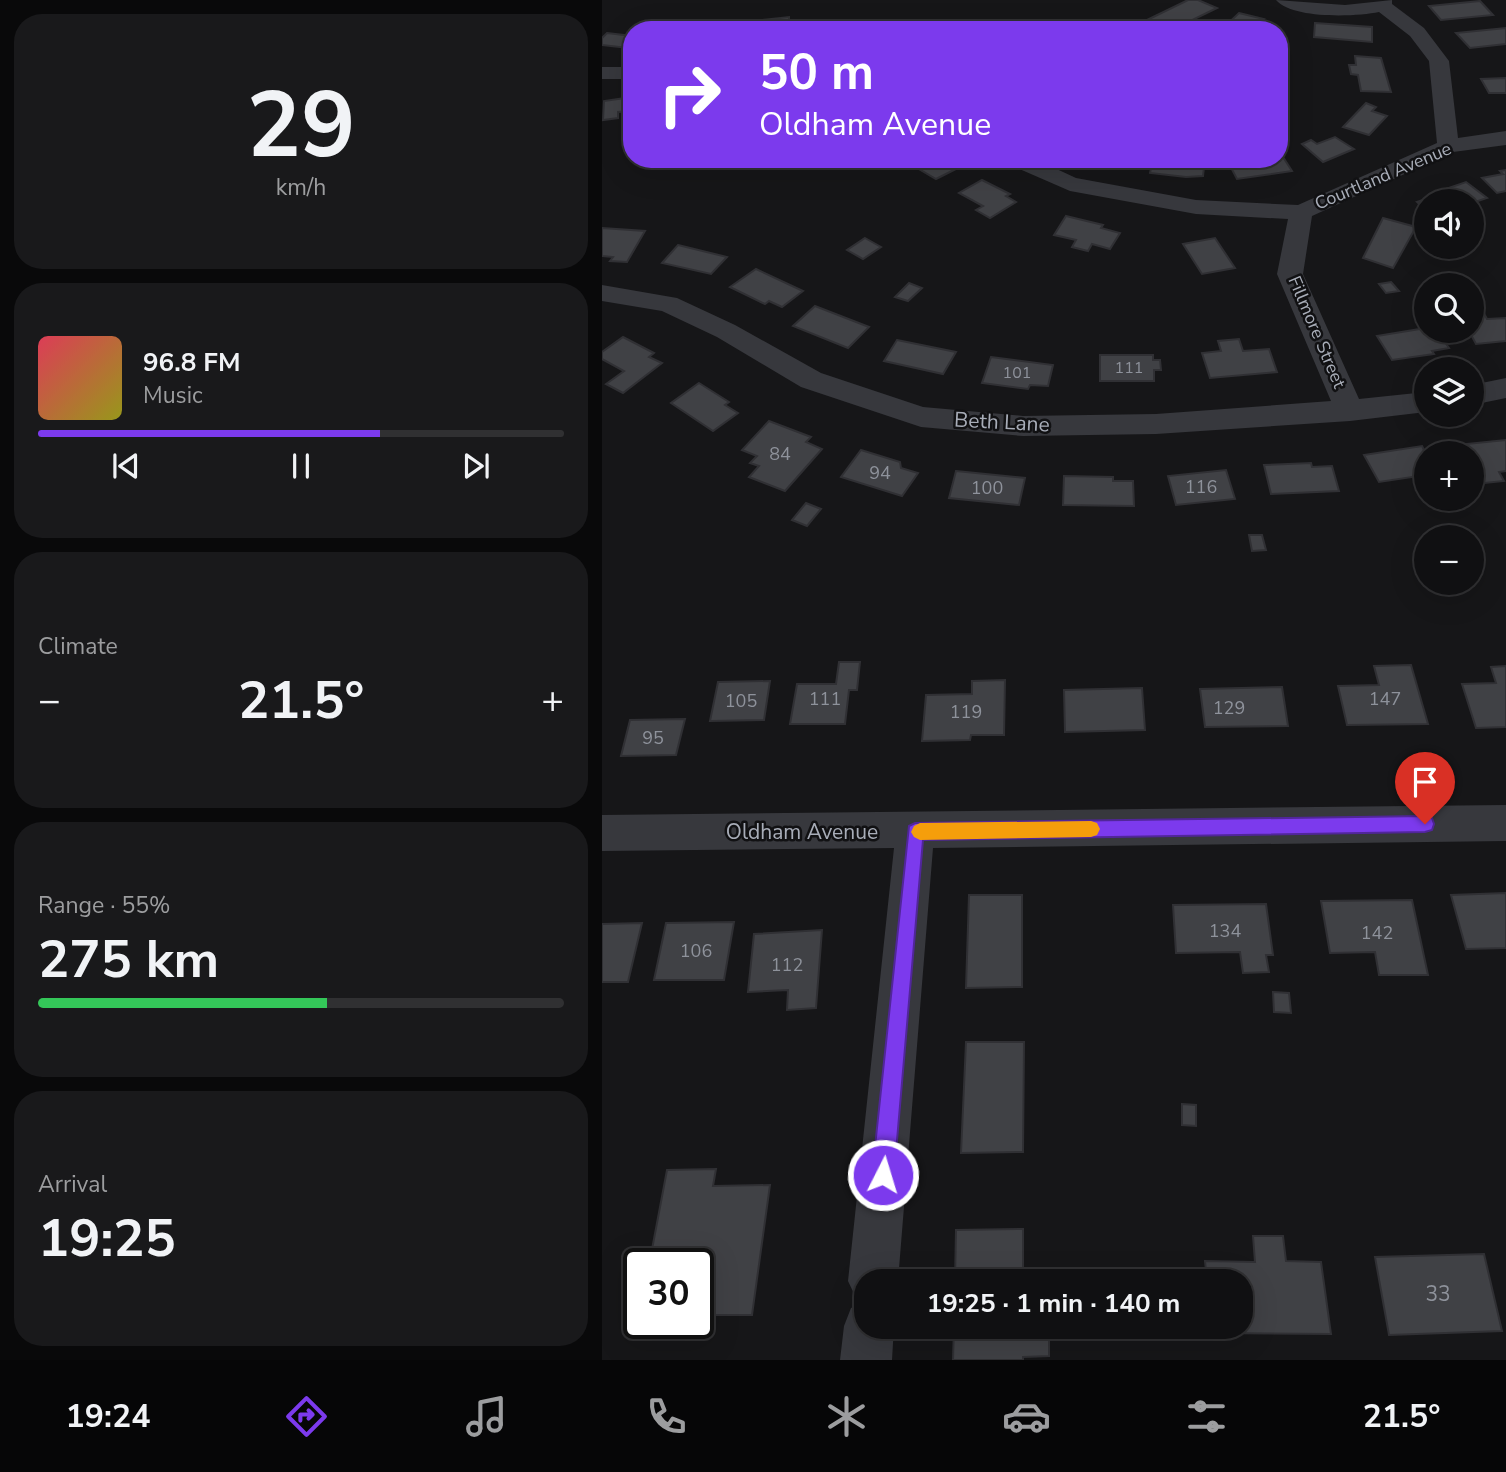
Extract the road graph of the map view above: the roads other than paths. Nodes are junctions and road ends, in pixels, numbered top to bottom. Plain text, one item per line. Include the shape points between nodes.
1 (1285, 0) edge
2 (1383, 3) edge
3 (602, 73) edge
4 (623, 73) edge
5 (1506, 138) edge
6 (1448, 146) junction
7 (1035, 168) edge
8 (1301, 212) junction
9 (602, 293) edge
10 (1506, 388) edge
11 (1484, 393) edge
12 (1414, 403) edge
13 (1350, 411) junction
14 (1506, 823) edge
15 (915, 832) junction
16 (602, 834) edge
17 (874, 1269) edge
18 (868, 1339) edge
19 (866, 1360) edge

1 - 2 street via 1309,9 1364,11
2 - 6 street via 1417,32 1438,61
3 - 4 street
5 - 6 street, Courtland Avenue
6 - 8 street, Courtland Avenue
7 - 8 street, Courtland Avenue via 1070,184 1196,207
8 - 13 street, Fillmore Street via 1290,274
9 - 13 street, Beth Lane via 668,304 811,380 921,417 1023,426 1238,420
10 - 11 street
12 - 13 street, Beth Lane
14 - 15 street, Oldham Avenue
15 - 16 street, Oldham Avenue
15 - 17 street
18 - 19 street

